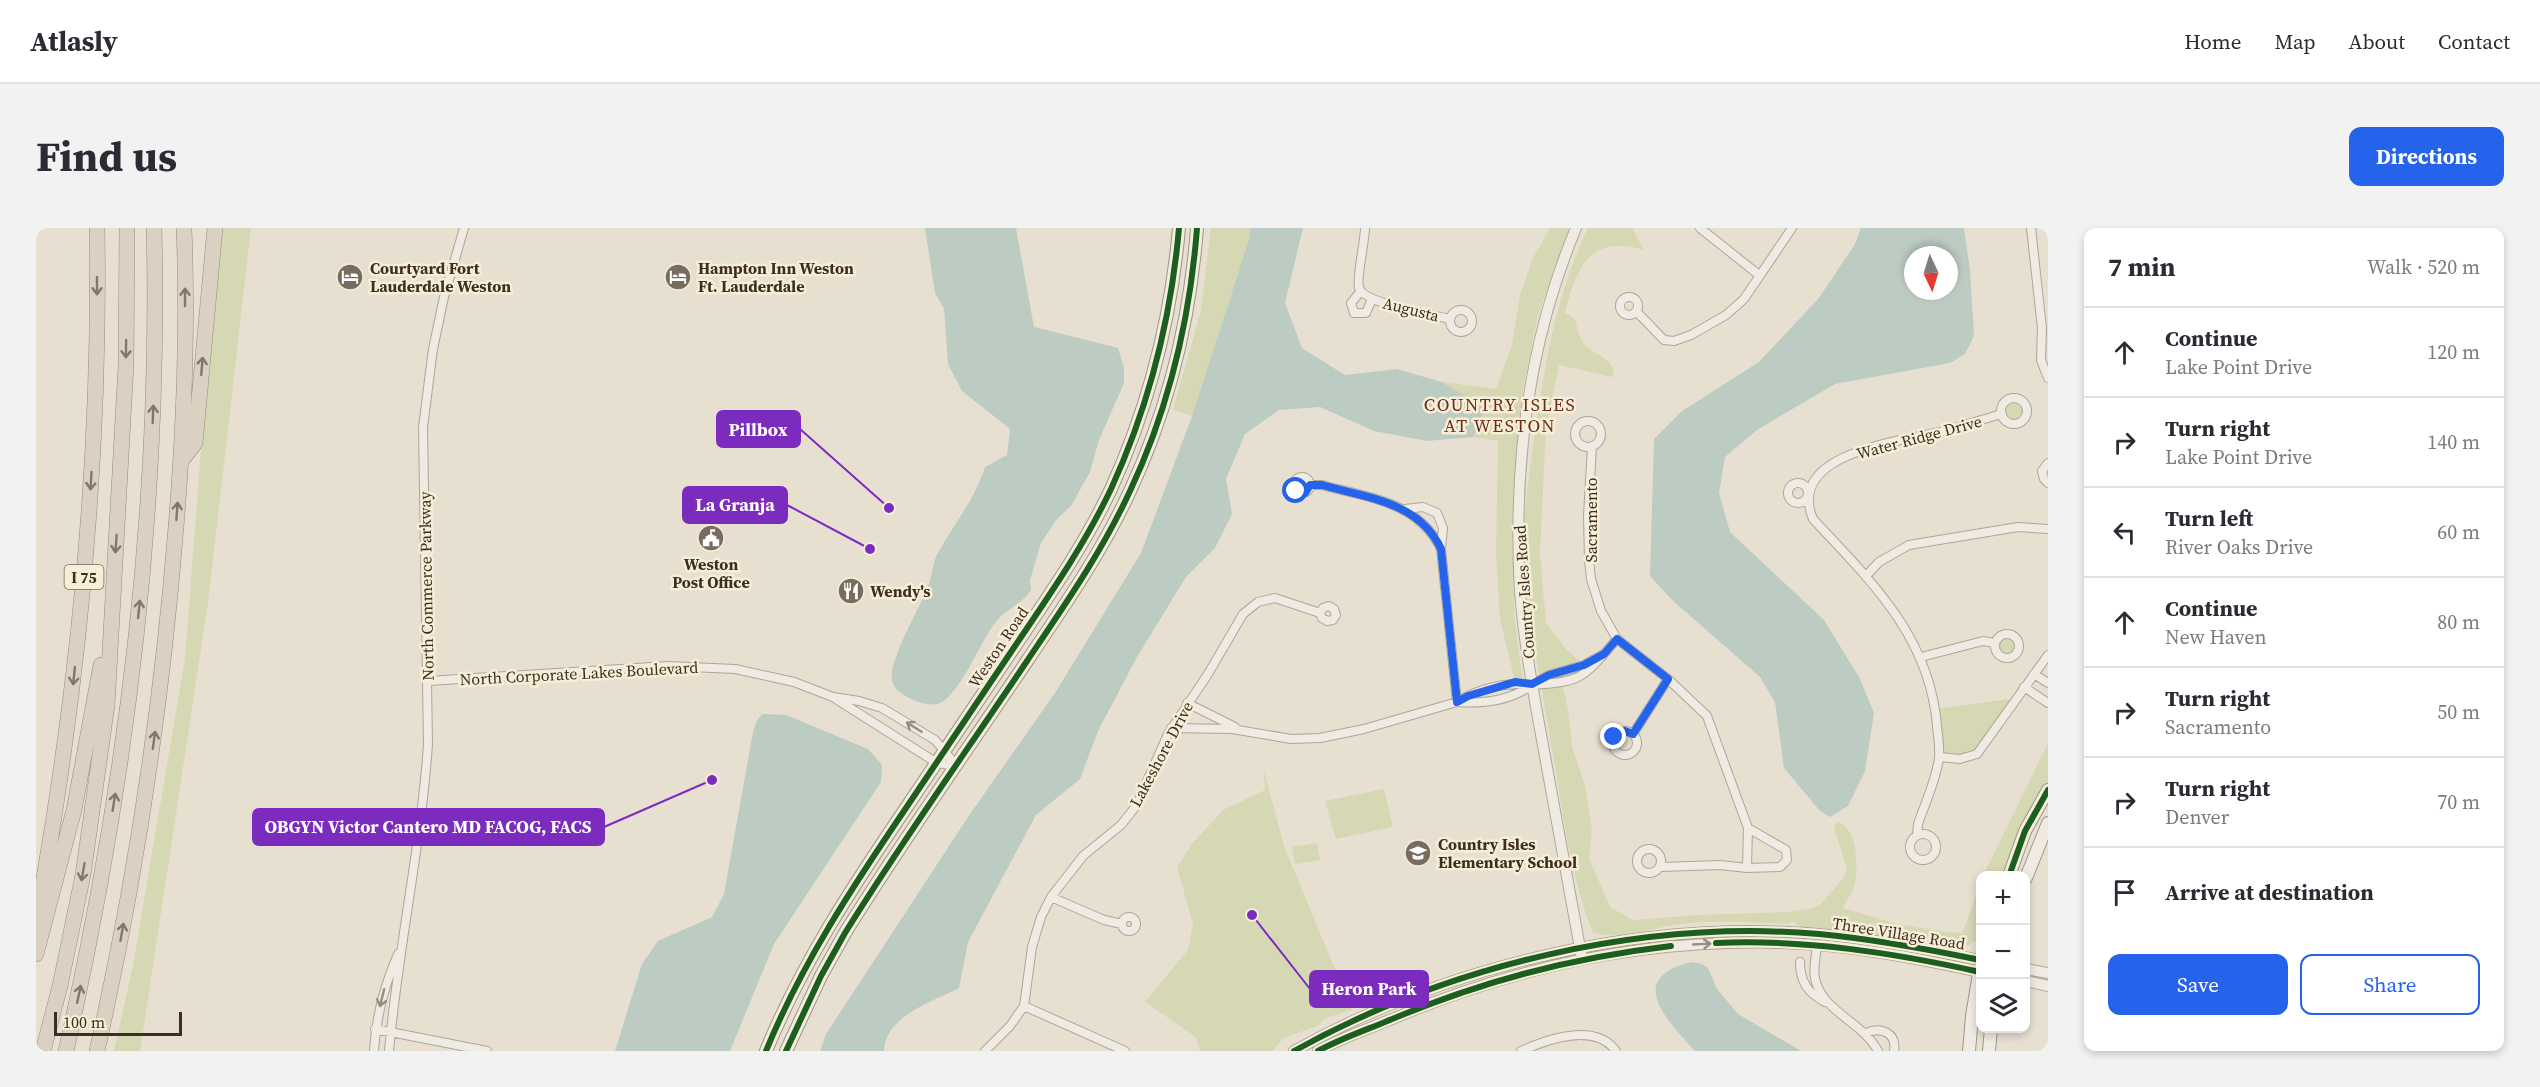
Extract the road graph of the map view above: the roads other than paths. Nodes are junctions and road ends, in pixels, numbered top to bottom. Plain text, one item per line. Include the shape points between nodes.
1 (97, 228) edge
2 (127, 228) edge
3 (154, 228) edge
4 (184, 228) edge
5 (215, 228) edge
6 (464, 228) edge
7 (1179, 228) edge
8 (1197, 228) edge
9 (1365, 228) edge
10 (1576, 228) edge
11 (1700, 228) edge
12 (1792, 228) edge
13 (2031, 228) edge
14 (1760, 275) junction
15 (1361, 291) junction
16 (1372, 299) junction
17 (2044, 303) edge
18 (1636, 311) dead end
19 (1450, 319) dead end
20 (2048, 378) edge
21 (2002, 414) dead end
22 (1592, 446) dead end
23 (181, 461) junction
24 (2048, 463) edge
25 (2048, 483) edge
26 (1310, 485) dead end
27 (1404, 509) junction
28 (2048, 529) edge
29 (1441, 549) junction
30 (1866, 576) junction
31 (114, 585) junction
32 (1320, 613) dead end
33 (1617, 639) junction
34 (1995, 643) dead end
35 (2048, 655) edge
36 (1920, 657) junction
37 (2034, 674) junction
38 (1668, 679) junction
39 (428, 681) junction
40 (1532, 684) junction
41 (2048, 684) edge
42 (2024, 687) junction
43 (833, 697) junction
44 (1457, 702) junction
45 (1187, 703) junction
46 (2048, 703) edge
47 (1171, 728) junction
48 (1244, 731) junction
49 (1633, 734) dead end
50 (944, 751) junction
51 (1939, 757) junction
52 (937, 763) junction
53 (957, 766) junction
54 (2048, 790) edge
55 (2048, 823) edge
56 (1748, 828) junction
57 (1917, 835) dead end
58 (1660, 867) dead end
59 (1748, 867) junction
60 (2011, 871) edge
61 (2028, 871) edge
62 (1051, 897) junction
63 (36, 924) edge
64 (1122, 924) dead end
65 (1802, 933) junction
66 (1817, 946) junction
67 (400, 948) junction
68 (1581, 953) junction
69 (36, 954) edge
70 (1800, 962) dead end
71 (1976, 967) edge
72 (1976, 967) edge
73 (2030, 970) edge
74 (2048, 973) edge
75 (1979, 979) edge
76 (2030, 982) edge
77 (2048, 986) edge
78 (1024, 1006) junction
79 (1836, 1008) junction
80 (375, 1029) junction
81 (391, 1032) junction
82 (1866, 1033) junction
83 (1991, 1033) edge
84 (43, 1051) edge
85 (66, 1051) edge
86 (97, 1051) edge
87 (375, 1051) edge
88 (389, 1051) edge
89 (487, 1051) edge
90 (766, 1051) edge
91 (786, 1051) edge
92 (985, 1051) edge
93 (1125, 1051) edge
94 (1294, 1051) edge
95 (1318, 1051) edge
96 (1521, 1051) edge
97 (1616, 1051) edge
98 (1878, 1051) edge
99 (1894, 1051) edge
100 (1969, 1051) edge
101 (1989, 1051) edge

1 -> 63 highway, I 75 via 94,429 82,608
2 -> 31 highway via 126,365
85 -> 3 highway via 110,826 134,657 151,474
23 -> 4 highway
23 -> 5 highway via 195,444
6 - 39 street, North Commerce Parkway via 433,349 423,427
7 - 50 main road, Weston Road via 1170,302 1154,372 1137,427 1110,490 1071,562
8 - 53 main road, Weston Road via 1191,288 1178,351 1156,427 1131,490 1078,586
9 - 15 street
10 - 40 street, Country Isles Road via 1544,320 1528,395 1522,453 1518,500 1520,584
11 - 14 street
12 - 14 street
13 - 17 street
14 - 18 street via 1744,299 1726,315 1680,340 1664,340
15 - 16 street
15 - 16 street via 1351,303 1354,313 1366,314
16 - 19 street, Augusta
17 - 20 street via 2041,360
21 - 30 street, Water Ridge Drive via 1862,450 1838,460 1815,478 1808,492 1813,519
22 - 33 street, Sacramento via 1588,516 1591,579 1601,611
86 -> 23 highway via 130,886 157,718
24 - 25 street via 2042,471
26 - 27 street
27 - 29 street via 1423,521
27 - 29 street via 1423,507 1437,513 1443,528
28 - 30 street via 2018,527 1909,545 1879,562
29 - 44 street
30 - 36 street, Water Ridge Drive via 1914,641
31 - 69 highway via 74,810
31 -> 84 highway via 108,699 92,819 73,927
32 - 45 street, Lakeshore Drive via 1275,598 1258,602 1243,614
33 - 38 street, Sacramento
33 - 40 street via 1604,654 1584,665
34 - 36 street via 1983,641
35 - 37 street
36 - 51 street, Water Ridge Drive via 1936,709
37 - 41 street
37 - 42 street
38 - 49 street
38 - 56 street, Sacramento via 1707,716 1714,729
39 - 43 street, North Corporate Lakes Boulevard via 695,666 762,674
39 - 67 street, North Commerce Parkway via 424,796
40 - 44 street via 1521,693 1479,704
40 - 68 street, Country Isles Road
42 - 46 street
42 - 51 street via 1977,754 1960,759
50 -> 43 street, North Corporate Lakes Boulevard via 935,740 882,708
43 - 52 street, North Corporate Lakes Boulevard
44 - 48 street via 1320,738 1291,739
45 - 47 street, Lakeshore Drive
45 - 48 street
47 - 48 street
47 - 62 street, Lakeshore Drive via 1136,806 1121,825 1083,856
50 - 52 main road, Weston Road
50 - 53 street, North Corporate Lakes Boulevard
51 - 57 street, Water Ridge Drive
52 - 53 street, North Corporate Lakes Boulevard
52 - 90 main road, Weston Road via 826,928
53 - 91 main road, Weston Road via 845,933
54 - 60 main road via 2025,831
55 - 61 main road
56 - 59 street, Sacramento
56 - 59 street via 1786,850 1787,860 1780,867
58 - 59 street
62 - 64 street
62 - 78 street, Lakeshore Drive via 1032,947
65 - 66 street
65 - 68 street, Three Village Road via 1678,935
65 - 72 street, Three Village Road via 1883,942
68 -> 66 street, Three Village Road via 1680,945
66 - 71 street, Three Village Road
66 - 79 street via 1816,985
67 -> 80 street, North Commerce Parkway via 385,985
67 - 81 street, North Commerce Parkway
68 - 94 street, Three Village Road via 1513,964 1430,991 1359,1018
68 - 95 street, Three Village Road via 1435,1001
70 - 79 street via 1805,986
73 - 74 street
75 - 100 main road
76 - 77 street
78 - 92 street, Lakeshore Drive
78 - 93 street
79 - 82 street
80 - 81 street
80 - 87 street, North Commerce Parkway
81 - 88 street, North Commerce Parkway
81 - 89 street
82 - 98 street
82 - 99 street via 1889,1033 1895,1042
83 - 101 main road
96 - 97 street via 1541,1042 1580,1034 1611,1044

